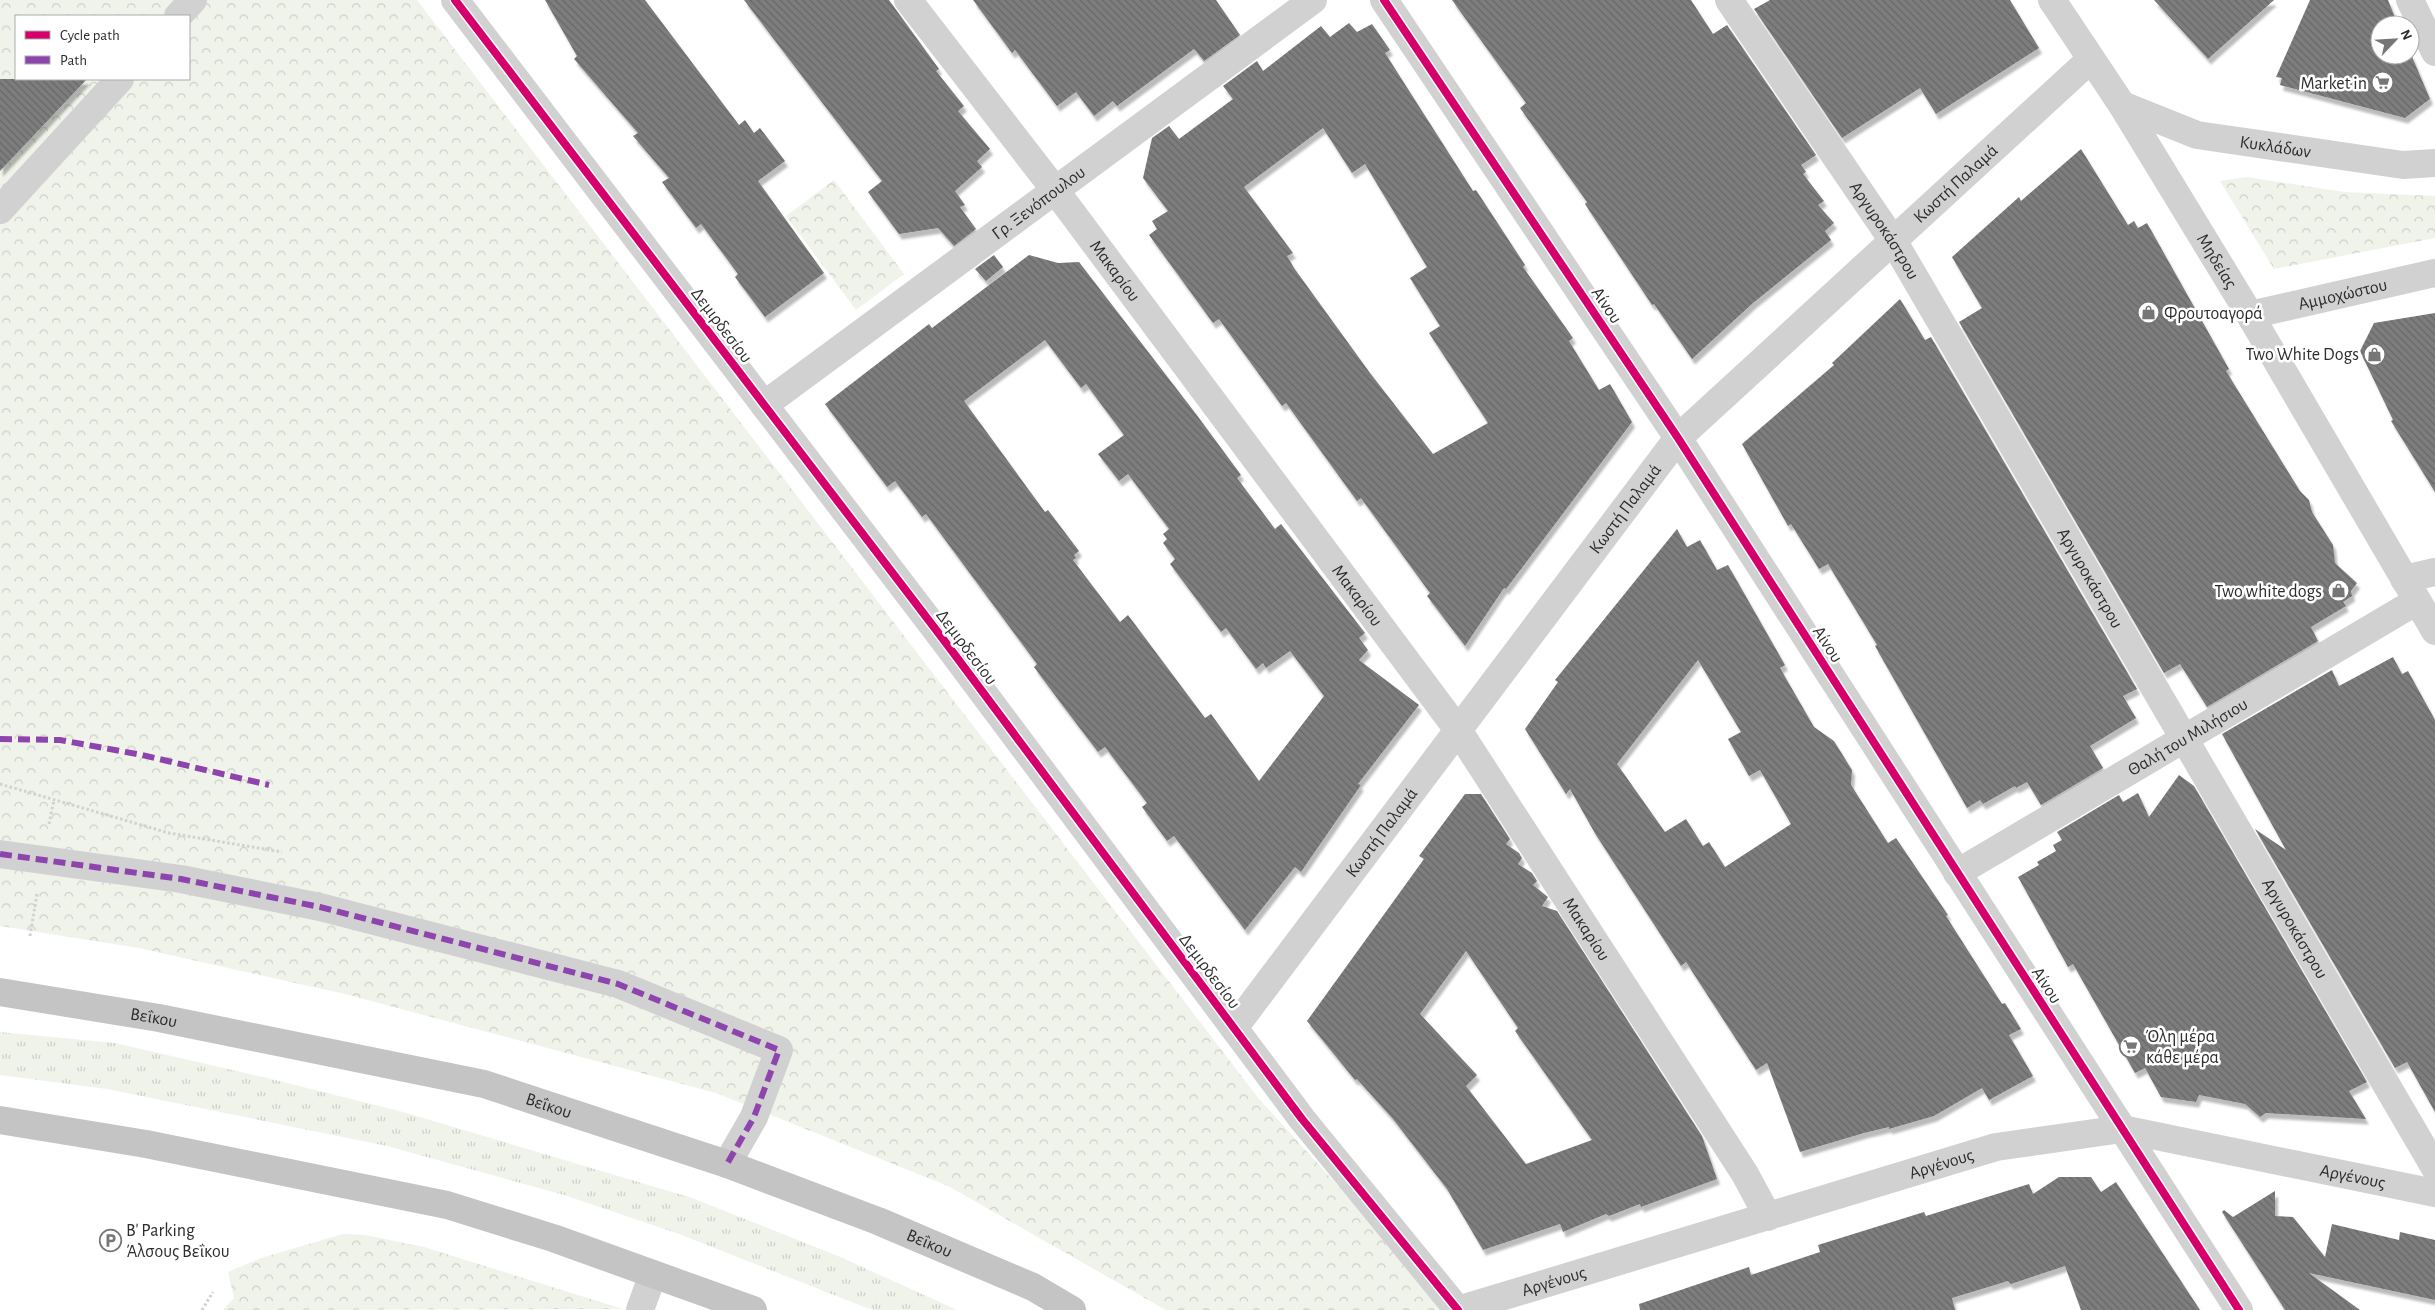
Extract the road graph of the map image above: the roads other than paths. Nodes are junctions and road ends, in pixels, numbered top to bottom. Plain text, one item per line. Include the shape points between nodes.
1 (193, 0) edge
2 (455, 0) edge
3 (908, 0) edge
4 (1313, 0) edge
5 (1384, 0) edge
6 (1729, 0) edge
7 (2052, 0) edge
8 (2410, 0) edge
9 (179, 15) edge
10 (2435, 52) edge
11 (2091, 59) junction
12 (119, 80) edge
13 (2122, 105) junction
14 (2435, 163) edge
15 (1056, 190) junction
16 (0, 210) edge
17 (1894, 242) junction
18 (2435, 273) edge
19 (2250, 315) junction
20 (764, 405) junction
21 (1678, 438) junction
22 (2435, 572) edge
23 (2411, 590) junction
24 (2435, 631) edge
25 (1458, 730) junction
26 (2184, 739) junction
27 (0, 854) edge
28 (1957, 873) junction
29 (0, 992) edge
30 (1234, 1028) junction
31 (0, 1120) edge
32 (2122, 1129) junction
33 (727, 1164) junction
34 (2435, 1168) edge
35 (2435, 1193) edge
36 (1768, 1218) junction
37 (653, 1274) junction
38 (640, 1310) edge
39 (753, 1310) edge
40 (1072, 1310) edge
41 (1458, 1310) edge
42 (2239, 1310) edge

1 - 9 street
2 - 20 street, Δεμιρδεσίου
3 - 15 street, Μακαρίου
4 - 15 street, Γρ. Ξενόπουλου
5 - 21 street, Αίνου
6 - 17 street, Αργυροκάστρου
7 - 11 street, Μηδείας
8 - 10 street
11 - 13 street, Μηδείας
11 - 17 street, Κωστή Παλαμά
12 - 16 street
13 - 14 street, Κυκλάδων via 2197,136 2403,165
13 - 19 street, Μηδείας
15 - 20 street, Γρ. Ξενόπουλου
15 - 25 street, Μακαρίου
17 - 21 street, Κωστή Παλαμά
17 - 26 street, Αργυροκάστρου
18 - 19 street, Αμμοχώστου
19 - 23 street, Μηδείας
20 - 30 street, Δεμιρδεσίου
21 - 25 street, Κωστή Παλαμά
21 - 28 street, Αίνου
22 - 23 street, Θαλή του Μιλήσιου
23 - 24 street, Μηδείας
23 - 26 street, Θαλή του Μιλήσιου
25 - 30 street, Κωστή Παλαμά
25 - 36 street, Μακαρίου via 1745,1174
26 - 28 street, Θαλή του Μιλήσιου
26 - 34 street, Αργυροκάστρου
27 - 33 street via 181,879 320,907 618,984 780,1050 754,1117
28 - 32 street, Αίνου
29 - 33 main road, Βεΐκου via 160,1018 484,1084
30 - 41 street, Δεμιρδεσίου via 1302,1119
31 - 37 main road via 146,1144 448,1205
32 - 35 street, Αργένους
32 - 36 street, Αργένους via 1996,1148
32 - 42 street, Αίνου
33 - 40 main road, Βεΐκου via 878,1221 1033,1288
36 - 41 street, Αργένους
37 - 38 street
37 - 39 main road

